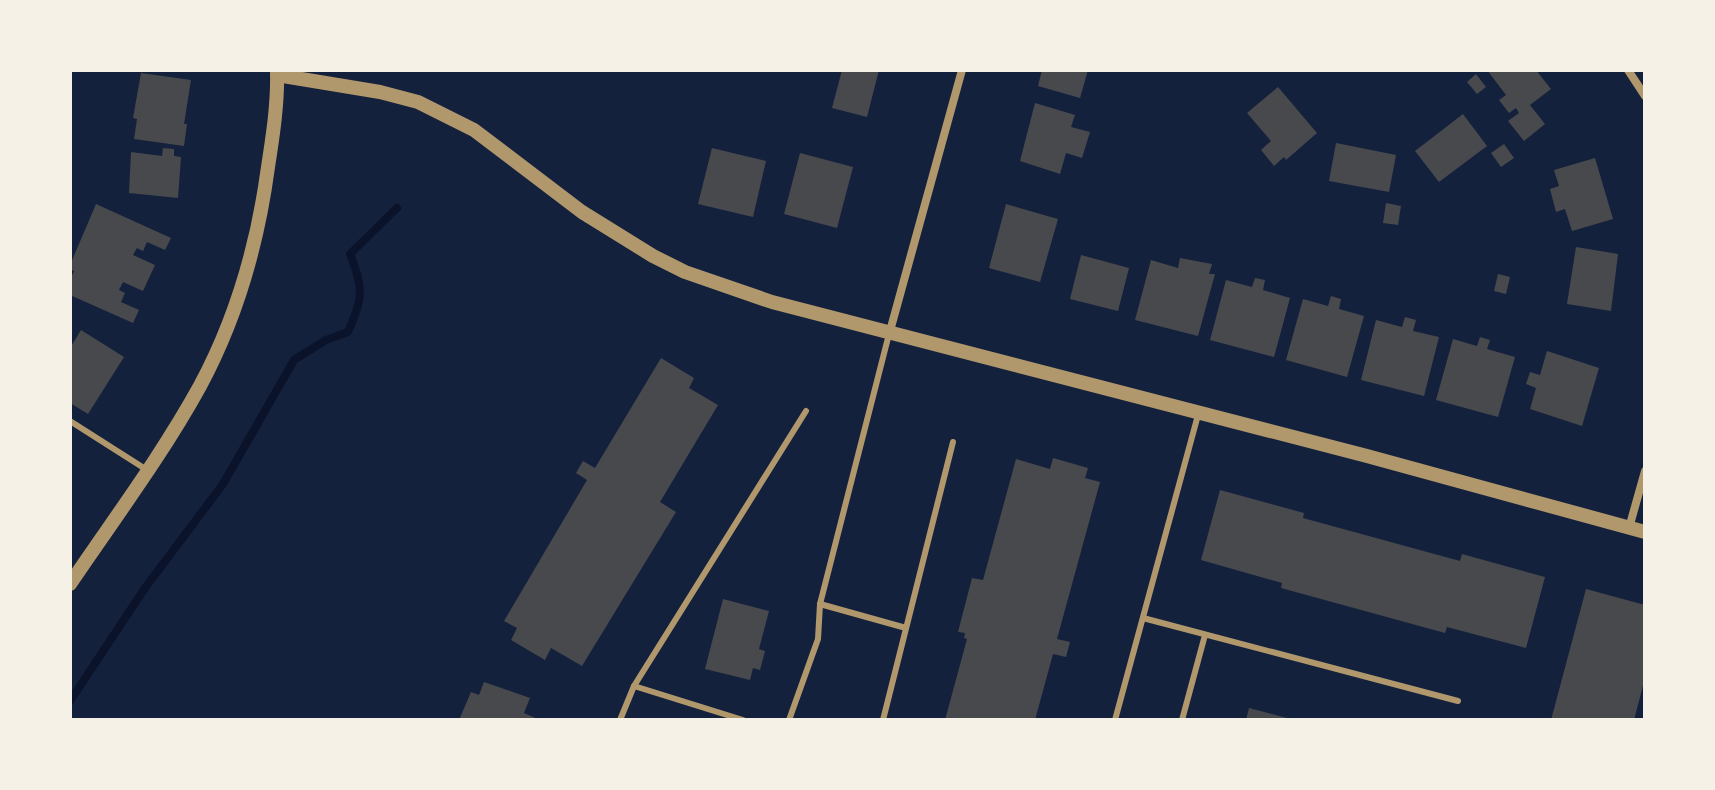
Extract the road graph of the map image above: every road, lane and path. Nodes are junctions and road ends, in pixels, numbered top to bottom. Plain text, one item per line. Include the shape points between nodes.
1 (962, 70) edge
2 (1628, 70) edge
3 (277, 72) edge
4 (1645, 96) edge
5 (890, 331) junction
6 (806, 411) dead end
7 (1198, 412) junction
8 (70, 421) edge
9 (953, 442) dead end
10 (147, 470) junction
11 (1645, 471) edge
12 (1629, 528) junction
13 (1645, 532) edge
14 (70, 584) edge
15 (820, 604) junction
16 (1143, 618) junction
17 (906, 628) junction
18 (1205, 635) junction
19 (634, 686) junction
20 (1458, 701) dead end
21 (620, 720) edge
22 (743, 720) edge
23 (789, 720) edge
24 (883, 720) edge
25 (1115, 720) edge
26 (1182, 720) edge

1 - 5 street
2 - 4 street
3 - 5 street via 418,102 474,130 582,212 685,272 772,302
3 - 10 street via 266,183 234,309 200,385
5 - 7 street
5 - 15 lane
6 - 19 lane
7 - 12 street
7 - 16 lane
8 - 10 lane
9 - 17 lane
10 - 14 street
11 - 12 street
12 - 13 street
15 - 17 lane
15 - 23 lane via 818,639
16 - 18 lane
16 - 25 lane
17 - 24 lane
18 - 20 lane
18 - 26 lane
19 - 21 lane
19 - 22 lane

